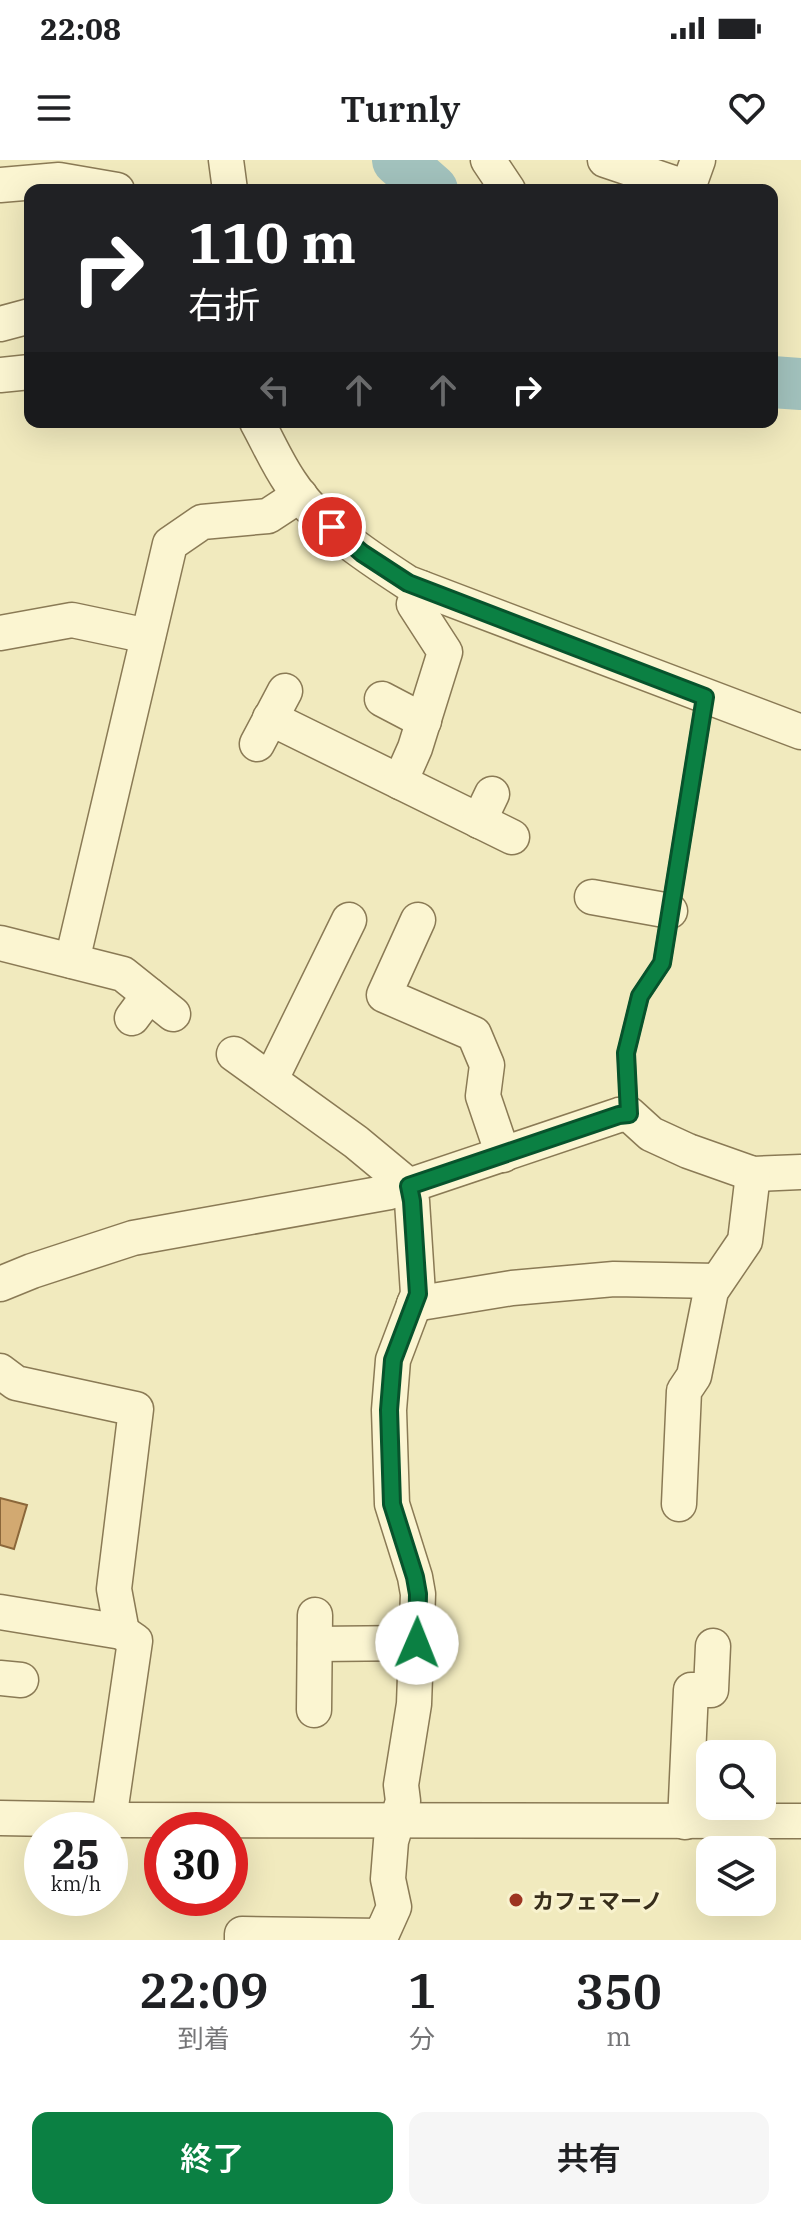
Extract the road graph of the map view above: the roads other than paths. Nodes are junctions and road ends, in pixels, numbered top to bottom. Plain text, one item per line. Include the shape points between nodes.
1 (226, 160) edge
2 (488, 160) edge
3 (605, 160) edge
4 (698, 160) edge
5 (82, 184) edge
6 (229, 184) edge
7 (504, 184) edge
8 (676, 184) edge
9 (689, 184) edge
10 (0, 185) edge
11 (24, 318) edge
12 (0, 324) edge
13 (24, 373) edge
14 (0, 375) edge
15 (260, 428) edge
16 (300, 495) junction
17 (421, 588) junction
18 (0, 633) edge
19 (148, 636) junction
20 (705, 697) junction
21 (382, 699) dead end
22 (271, 718) dead end
23 (424, 721) junction
24 (801, 732) edge
25 (400, 782) junction
26 (512, 837) dead end
27 (592, 897) dead end
28 (670, 911) junction
29 (349, 920) dead end
30 (418, 920) dead end
31 (0, 943) edge
32 (72, 961) junction
33 (152, 1009) dead end
34 (234, 1054) dead end
35 (271, 1079) junction
36 (629, 1114) junction
37 (503, 1155) junction
38 (801, 1172) edge
39 (753, 1174) junction
40 (409, 1186) junction
41 (717, 1281) junction
42 (0, 1284) edge
43 (414, 1304) junction
44 (0, 1371) edge
45 (679, 1504) dead end
46 (0, 1612) edge
47 (122, 1632) junction
48 (417, 1643) junction
49 (713, 1646) dead end
50 (314, 1710) dead end
51 (110, 1812) edge
52 (0, 1818) edge
53 (24, 1818) edge
54 (398, 1819) junction
55 (128, 1820) edge
56 (801, 1821) edge
57 (685, 1822) junction
58 (348, 1938) edge
59 (242, 1940) edge

1 - 6 street
2 - 7 street
3 - 8 street
4 - 9 street
5 - 10 street via 59,180
11 - 12 street
13 - 14 street
15 - 16 street
16 - 17 street via 362,553
16 - 19 street via 268,516 202,522 170,544
17 - 20 street
17 - 23 street via 414,604 445,652
18 - 19 street via 72,620
19 - 32 street
20 - 24 street
20 - 28 lane
21 - 23 street
22 - 25 street
23 - 25 street
25 - 26 street via 485,807
27 - 28 street
28 - 36 lane via 662,963 640,996 626,1053
29 - 35 street
30 - 37 street via 384,995 474,1034 487,1065 483,1096
31 - 32 street
32 - 33 street via 123,974
34 - 35 street
35 - 40 street
36 - 37 street
36 - 39 street via 651,1134
37 - 40 street
38 - 39 street
39 - 41 street via 745,1241
40 - 42 street via 133,1238
40 - 43 street via 418,1294
41 - 43 street via 614,1279
41 - 45 street via 694,1376 684,1391
43 - 48 street via 393,1360 389,1410 392,1504 415,1577
44 - 47 street via 16,1383 136,1409 114,1589
46 - 47 street
47 - 51 street via 135,1641
48 - 50 street via 315,1629
48 - 54 street
49 - 57 street via 711,1690 691,1690
52 - 53 street
54 - 55 street
54 - 57 street
54 - 58 street via 388,1879 394,1907 381,1936
56 - 57 street
58 - 59 street via 242,1934

